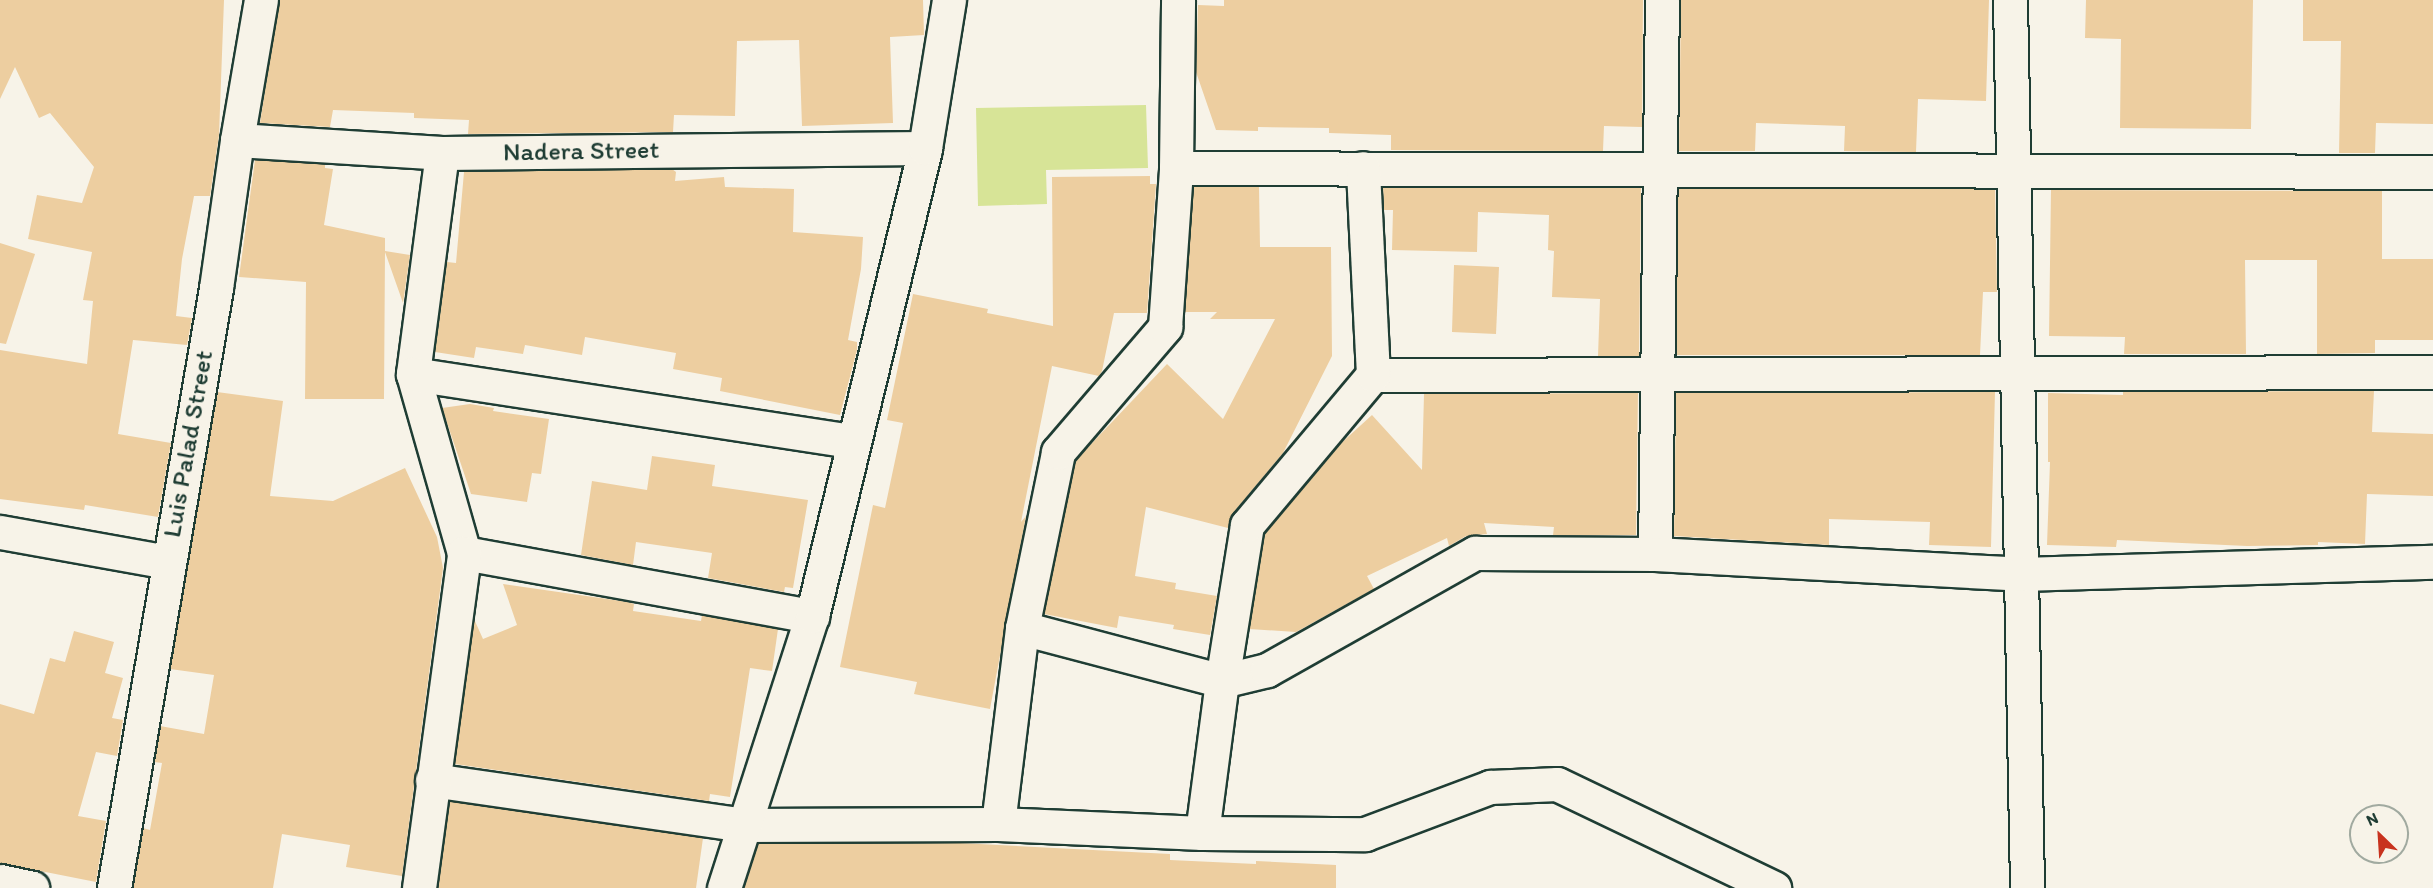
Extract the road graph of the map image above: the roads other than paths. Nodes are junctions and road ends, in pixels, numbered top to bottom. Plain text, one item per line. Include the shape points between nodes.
1 (261, 0) edge
2 (949, 0) edge
3 (1178, 0) edge
4 (1662, 0) edge
5 (2010, 0) edge
6 (237, 140) junction
7 (925, 148) junction
8 (442, 153) junction
9 (1176, 168) junction
10 (1363, 168) junction
11 (1660, 169) junction
12 (2013, 170) junction
13 (2433, 172) edge
14 (2433, 372) edge
15 (413, 374) junction
16 (2017, 374) junction
17 (1374, 375) junction
18 (1658, 375) junction
19 (852, 441) junction
20 (0, 532) edge
21 (464, 553) junction
22 (1655, 554) junction
23 (168, 562) junction
24 (2433, 562) edge
25 (2021, 574) junction
26 (812, 616) junction
27 (1022, 628) junction
28 (1222, 681) junction
29 (432, 780) junction
30 (998, 824) junction
31 (743, 825) junction
32 (1202, 834) junction
33 (0, 881) edge
34 (32, 888) edge
35 (114, 888) edge
36 (419, 888) edge
37 (724, 888) edge
38 (1774, 888) edge
39 (2027, 888) edge

1 - 6 street, Luis Palad Street
2 - 7 street
3 - 9 street
4 - 11 street
5 - 12 street
6 - 8 street, Nadera Street
6 - 23 street, Luis Palad Street via 216,288
7 - 8 street, Nadera Street
7 - 19 street
8 - 15 street
9 - 10 street
9 - 27 street via 1165,327 1058,452
10 - 11 street
10 - 17 street
11 - 12 street
11 - 18 street
12 - 13 street
12 - 16 street
14 - 16 street
15 - 19 street
15 - 21 street
16 - 18 street
16 - 25 street
17 - 18 street
17 - 28 street via 1247,525
18 - 22 street
19 - 26 street
20 - 23 street
21 - 26 street
21 - 29 street
22 - 25 street
22 - 28 street via 1475,553 1267,670
23 - 35 street, Luis Palad Street
24 - 25 street
25 - 39 street
26 - 31 street
27 - 28 street
27 - 30 street
28 - 32 street
29 - 31 street
29 - 36 street
30 - 31 street
30 - 32 street
31 - 37 street
32 - 38 street via 1365,834 1490,787 1557,784
33 - 34 street

